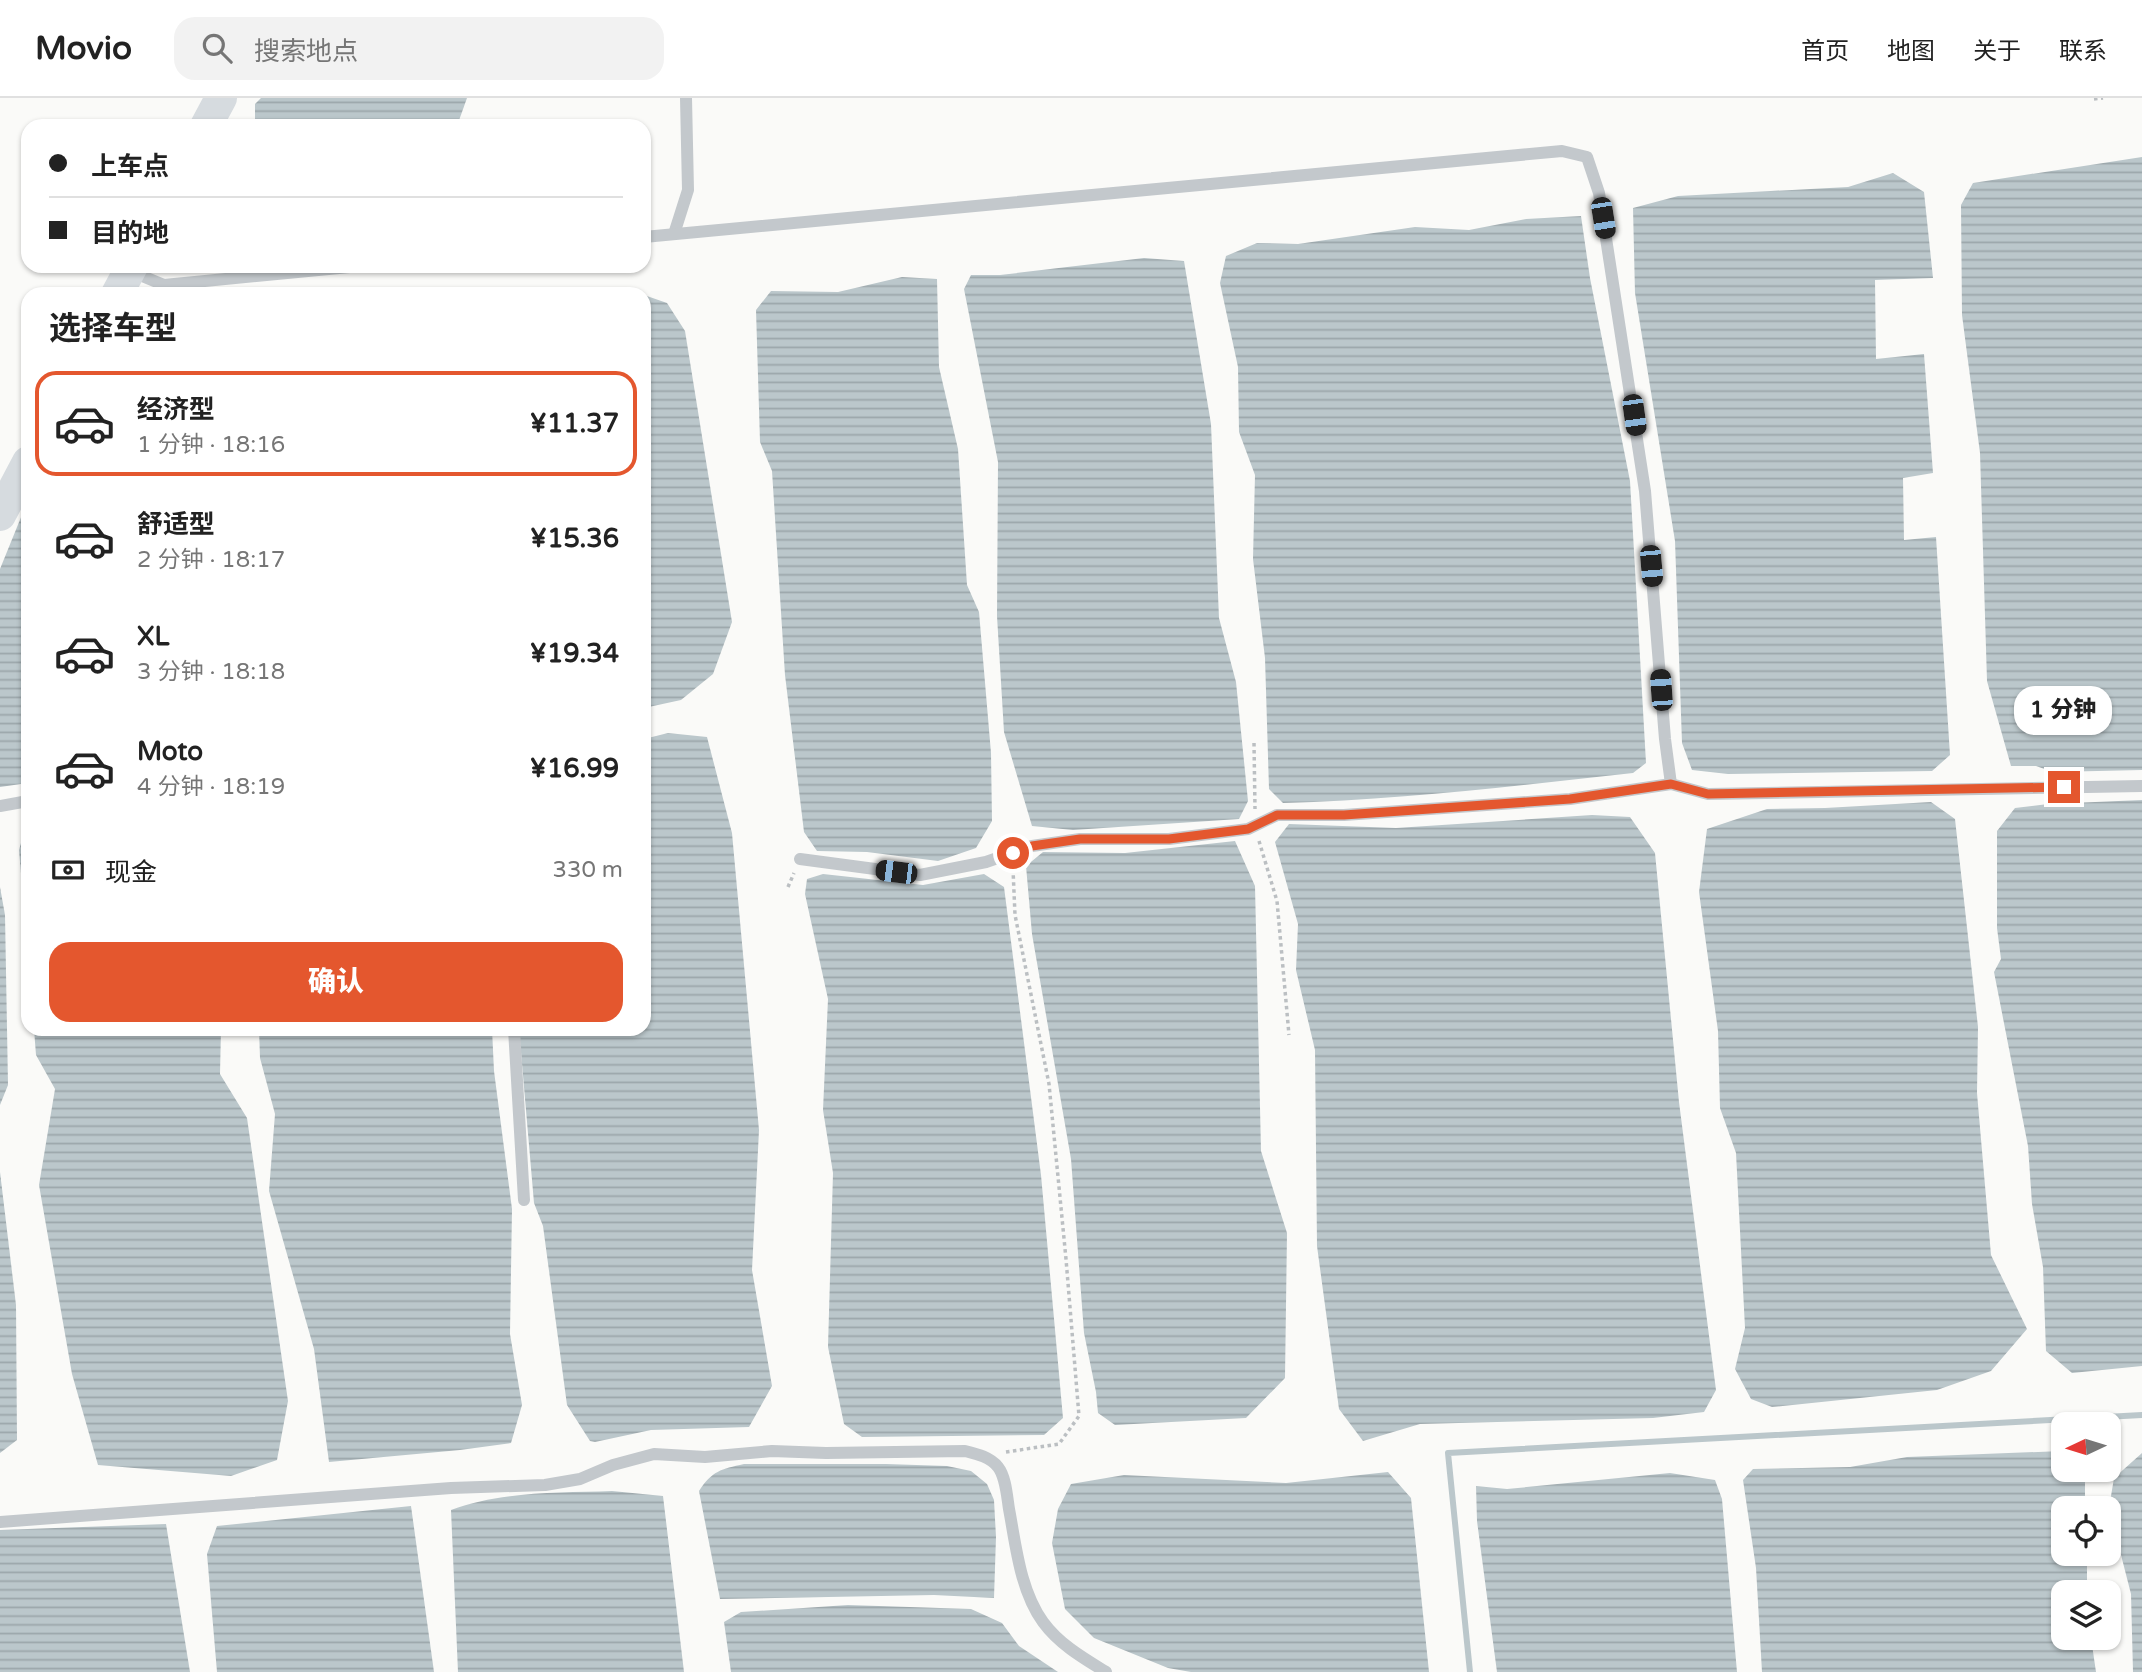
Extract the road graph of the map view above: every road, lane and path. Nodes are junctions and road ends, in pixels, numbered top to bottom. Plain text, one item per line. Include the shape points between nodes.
1 (686, 98) edge
2 (2103, 98) edge
3 (2094, 99) edge
4 (674, 234) junction
5 (651, 236) edge
6 (288, 273) edge
7 (126, 277) edge
8 (21, 475) edge
9 (0, 514) edge
10 (1254, 743) dead end
11 (1671, 784) junction
12 (2142, 786) edge
13 (21, 802) edge
14 (0, 806) edge
15 (1255, 825) junction
16 (1013, 853) junction
17 (800, 859) dead end
18 (1289, 1035) dead end
19 (514, 1036) edge
20 (524, 1200) dead end
21 (992, 1462) junction
22 (0, 1522) edge
23 (1106, 1672) edge

1 - 4 lane via 688,190
2 - 3 path
4 - 5 lane
4 - 11 lane via 1562,151 1587,157 1599,193 1645,491
6 - 7 lane via 164,285
8 - 9 main road
10 - 15 path
11 - 12 lane via 1708,794
11 - 15 lane via 1570,799 1344,815 1277,815
13 - 14 lane
15 - 16 lane via 1169,839 1080,839
15 - 18 path via 1277,901
16 - 17 lane via 920,875
16 - 21 path via 1015,915 1049,1084 1079,1416 1059,1444 1004,1452
19 - 20 lane
21 - 22 lane via 965,1451 654,1454 580,1479 545,1485
21 - 23 lane via 1000,1468 1018,1556 1043,1621 1071,1650

